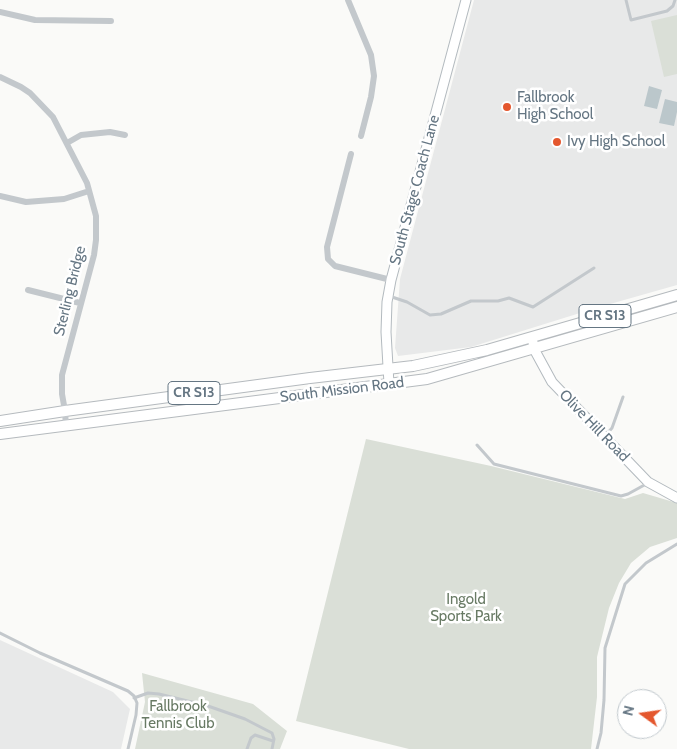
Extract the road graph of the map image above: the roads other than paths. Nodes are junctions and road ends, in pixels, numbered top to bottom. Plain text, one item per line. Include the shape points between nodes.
1 (348, 0) edge
2 (466, 0) edge
3 (626, 0) edge
4 (676, 0) edge
5 (0, 12) edge
6 (111, 21) dead end
7 (0, 77) edge
8 (125, 135) dead end
9 (361, 136) dead end
10 (67, 143) junction
11 (351, 154) dead end
12 (89, 191) junction
13 (0, 196) edge
14 (594, 268) dead end
15 (391, 280) junction
16 (28, 290) dead end
17 (677, 295) edge
18 (388, 296) junction
19 (80, 303) junction
20 (677, 307) edge
21 (532, 337) junction
22 (534, 349) junction
23 (388, 369) junction
24 (389, 384) junction
25 (623, 397) dead end
26 (65, 410) junction
27 (0, 421) edge
28 (66, 427) junction
29 (0, 434) edge
30 (604, 437) junction
31 (477, 445) dead end
32 (648, 482) junction
33 (677, 498) edge
34 (677, 544) edge
35 (0, 633) edge
36 (134, 698) junction
37 (273, 742) junction
38 (128, 749) edge
39 (247, 749) edge
40 (272, 749) edge
41 (597, 749) edge

1 - 9 street via 371,55 374,76
2 - 15 main road, South Stage Coach Lane
3 - 4 lane via 631,20 667,11
5 - 6 street via 35,20
7 - 10 street, Sterling Bridge via 30,93 53,117
8 - 10 street via 110,132 81,135
10 - 12 street, Sterling Bridge
11 - 15 street via 327,248 328,259 335,266
12 - 13 street via 64,199 26,202
12 - 19 street, Sterling Bridge via 96,216 96,240
14 - 18 lane via 533,307 508,298 471,301 441,314 430,315
15 - 18 main road, South Stage Coach Lane
16 - 19 street
17 - 21 main road, South Mission Road / CR S13
18 - 23 main road, South Stage Coach Lane
19 - 26 street, Sterling Bridge via 62,375
20 - 22 main road, South Mission Road / CR S13
21 - 22 main road, Olive Hill Road
21 - 23 main road, South Mission Road / CR S13 via 487,350
22 - 24 main road, South Mission Road / CR S13 via 427,380
22 - 30 main road, Olive Hill Road via 552,382
23 - 24 main road, South Stage Coach Lane
23 - 26 main road, South Mission Road / CR S13
24 - 28 main road, South Mission Road / CR S13
25 - 30 lane via 612,428
26 - 27 main road, South Mission Road / CR S13
26 - 28 street, Sterling Bridge
28 - 29 main road, South Mission Road / CR S13
30 - 32 main road, Olive Hill Road
31 - 32 lane via 494,464 621,496
32 - 33 main road, Olive Hill Road
34 - 41 lane via 646,563 625,584 605,648 604,700
35 - 36 lane via 128,691
36 - 37 lane via 148,693 208,706 264,728 272,733
36 - 38 lane via 136,714
37 - 39 lane via 252,736
37 - 40 lane

